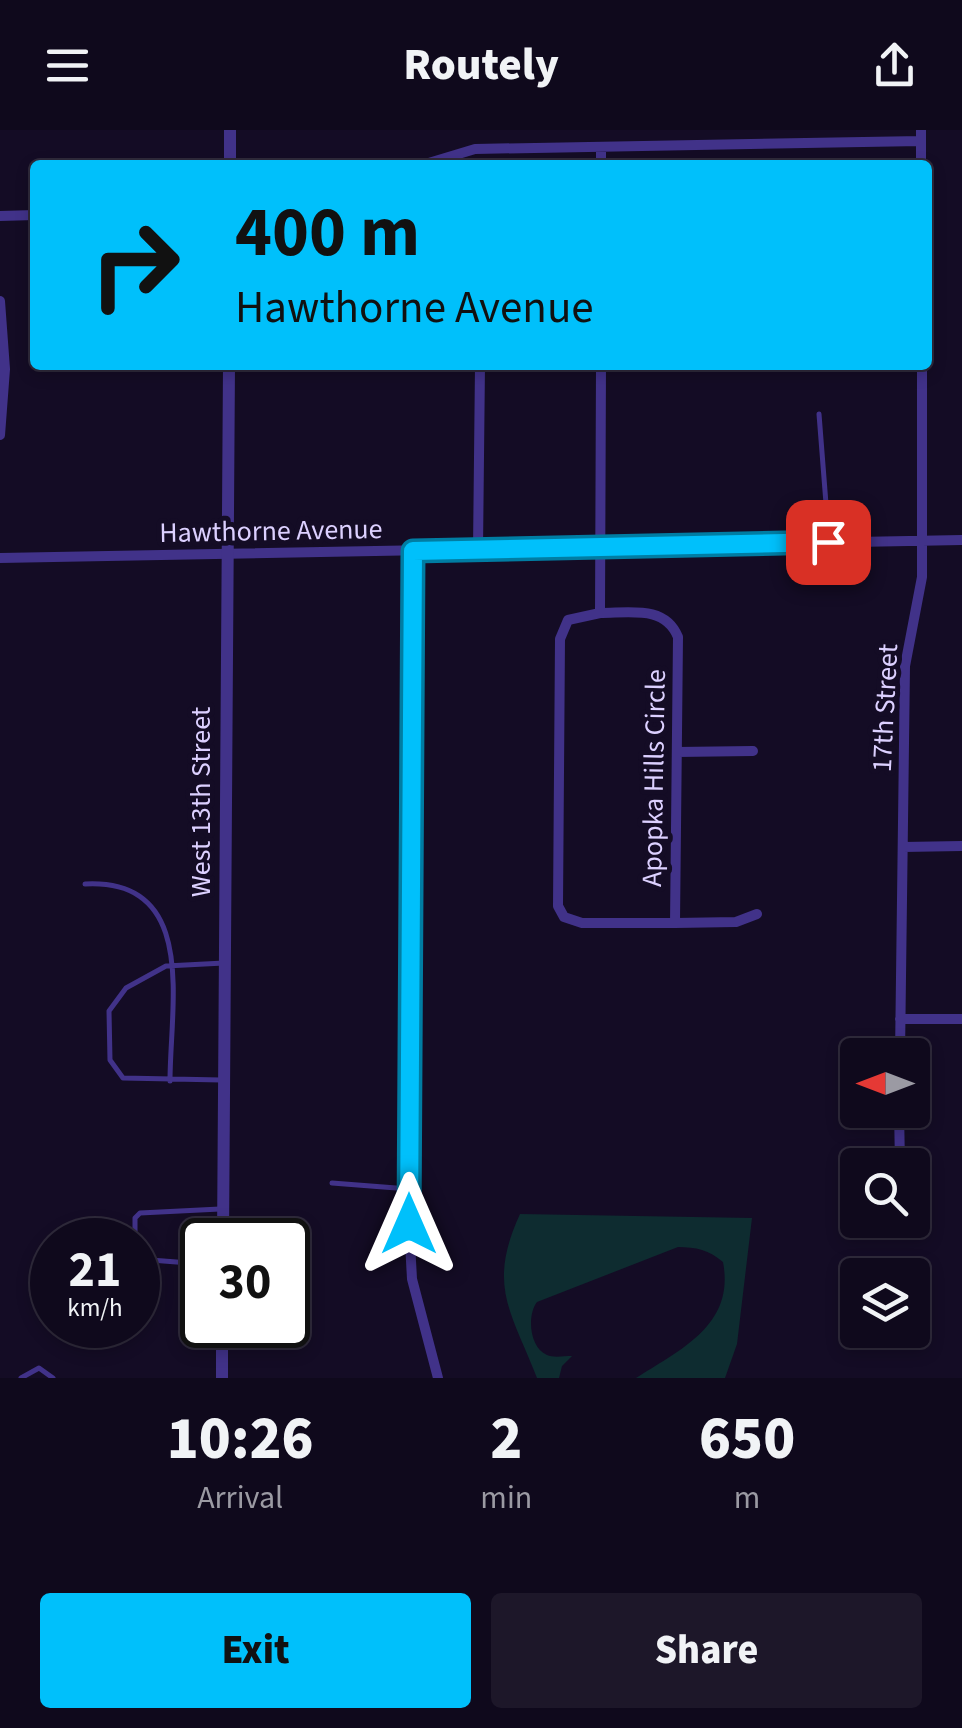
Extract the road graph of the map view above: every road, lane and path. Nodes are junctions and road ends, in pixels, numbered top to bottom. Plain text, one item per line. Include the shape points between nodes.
1 (230, 130) edge
2 (678, 130) edge
3 (921, 136) edge
4 (678, 144) junction
5 (601, 148) junction
6 (230, 160) edge
7 (439, 160) edge
8 (601, 160) edge
9 (30, 215) edge
10 (0, 216) edge
11 (0, 301) edge
12 (229, 370) edge
13 (480, 370) edge
14 (601, 370) edge
15 (922, 370) edge
16 (819, 414) dead end
17 (0, 435) edge
18 (922, 540) junction
19 (962, 540) edge
20 (828, 542) junction
21 (601, 546) junction
22 (478, 549) junction
23 (413, 551) junction
24 (227, 554) junction
25 (0, 558) edge
26 (600, 613) junction
27 (677, 752) junction
28 (753, 752) dead end
29 (962, 846) edge
30 (903, 848) junction
31 (85, 884) dead end
32 (756, 914) dead end
33 (674, 923) junction
34 (225, 963) junction
35 (171, 966) junction
36 (900, 1019) junction
37 (962, 1020) edge
38 (900, 1038) edge
39 (224, 1080) junction
40 (170, 1081) junction
41 (332, 1183) dead end
42 (409, 1189) junction
43 (223, 1208) junction
44 (135, 1218) edge
45 (223, 1218) edge
46 (222, 1348) edge
47 (21, 1378) edge
48 (52, 1378) edge
49 (222, 1378) edge
50 (438, 1378) edge

1 - 6 street
2 - 4 street
3 - 4 street
4 - 5 street
5 - 7 street via 475,149
5 - 8 street
9 - 10 street
11 - 17 street
12 - 24 street, West 13th Street
13 - 22 street
14 - 21 street
15 - 18 street, 17th Street
16 - 20 lane
18 - 19 street, Hawthorne Avenue
18 - 20 street, Hawthorne Avenue
18 - 30 street, 17th Street via 919,600 905,666
20 - 21 street, Hawthorne Avenue
21 - 22 street, Hawthorne Avenue
21 - 26 street
22 - 23 street, Hawthorne Avenue
23 - 24 street, Hawthorne Avenue
23 - 42 street
24 - 25 street, Hawthorne Avenue
24 - 34 street, West 13th Street
26 - 27 street, Apopka Hills Circle via 657,613 672,623 678,638
26 - 33 street, Apopka Hills Circle via 568,620 560,640 558,906 564,917 582,923
27 - 28 street
27 - 33 street, Apopka Hills Circle
29 - 30 street
30 - 36 street, 17th Street
31 - 35 lane via 139,893 160,914
32 - 33 street via 736,922
34 - 35 lane
34 - 39 street, West 13th Street
35 - 40 lane
35 - 40 lane via 126,988 109,1011 116,1074 130,1082
36 - 37 street
36 - 38 street, 17th Street
39 - 40 lane
39 - 43 street, West 13th Street
41 - 42 lane
42 - 50 street via 412,1279
43 - 44 lane via 140,1212
43 - 45 street, West 13th Street
46 - 49 street
47 - 48 lane via 39,1368

